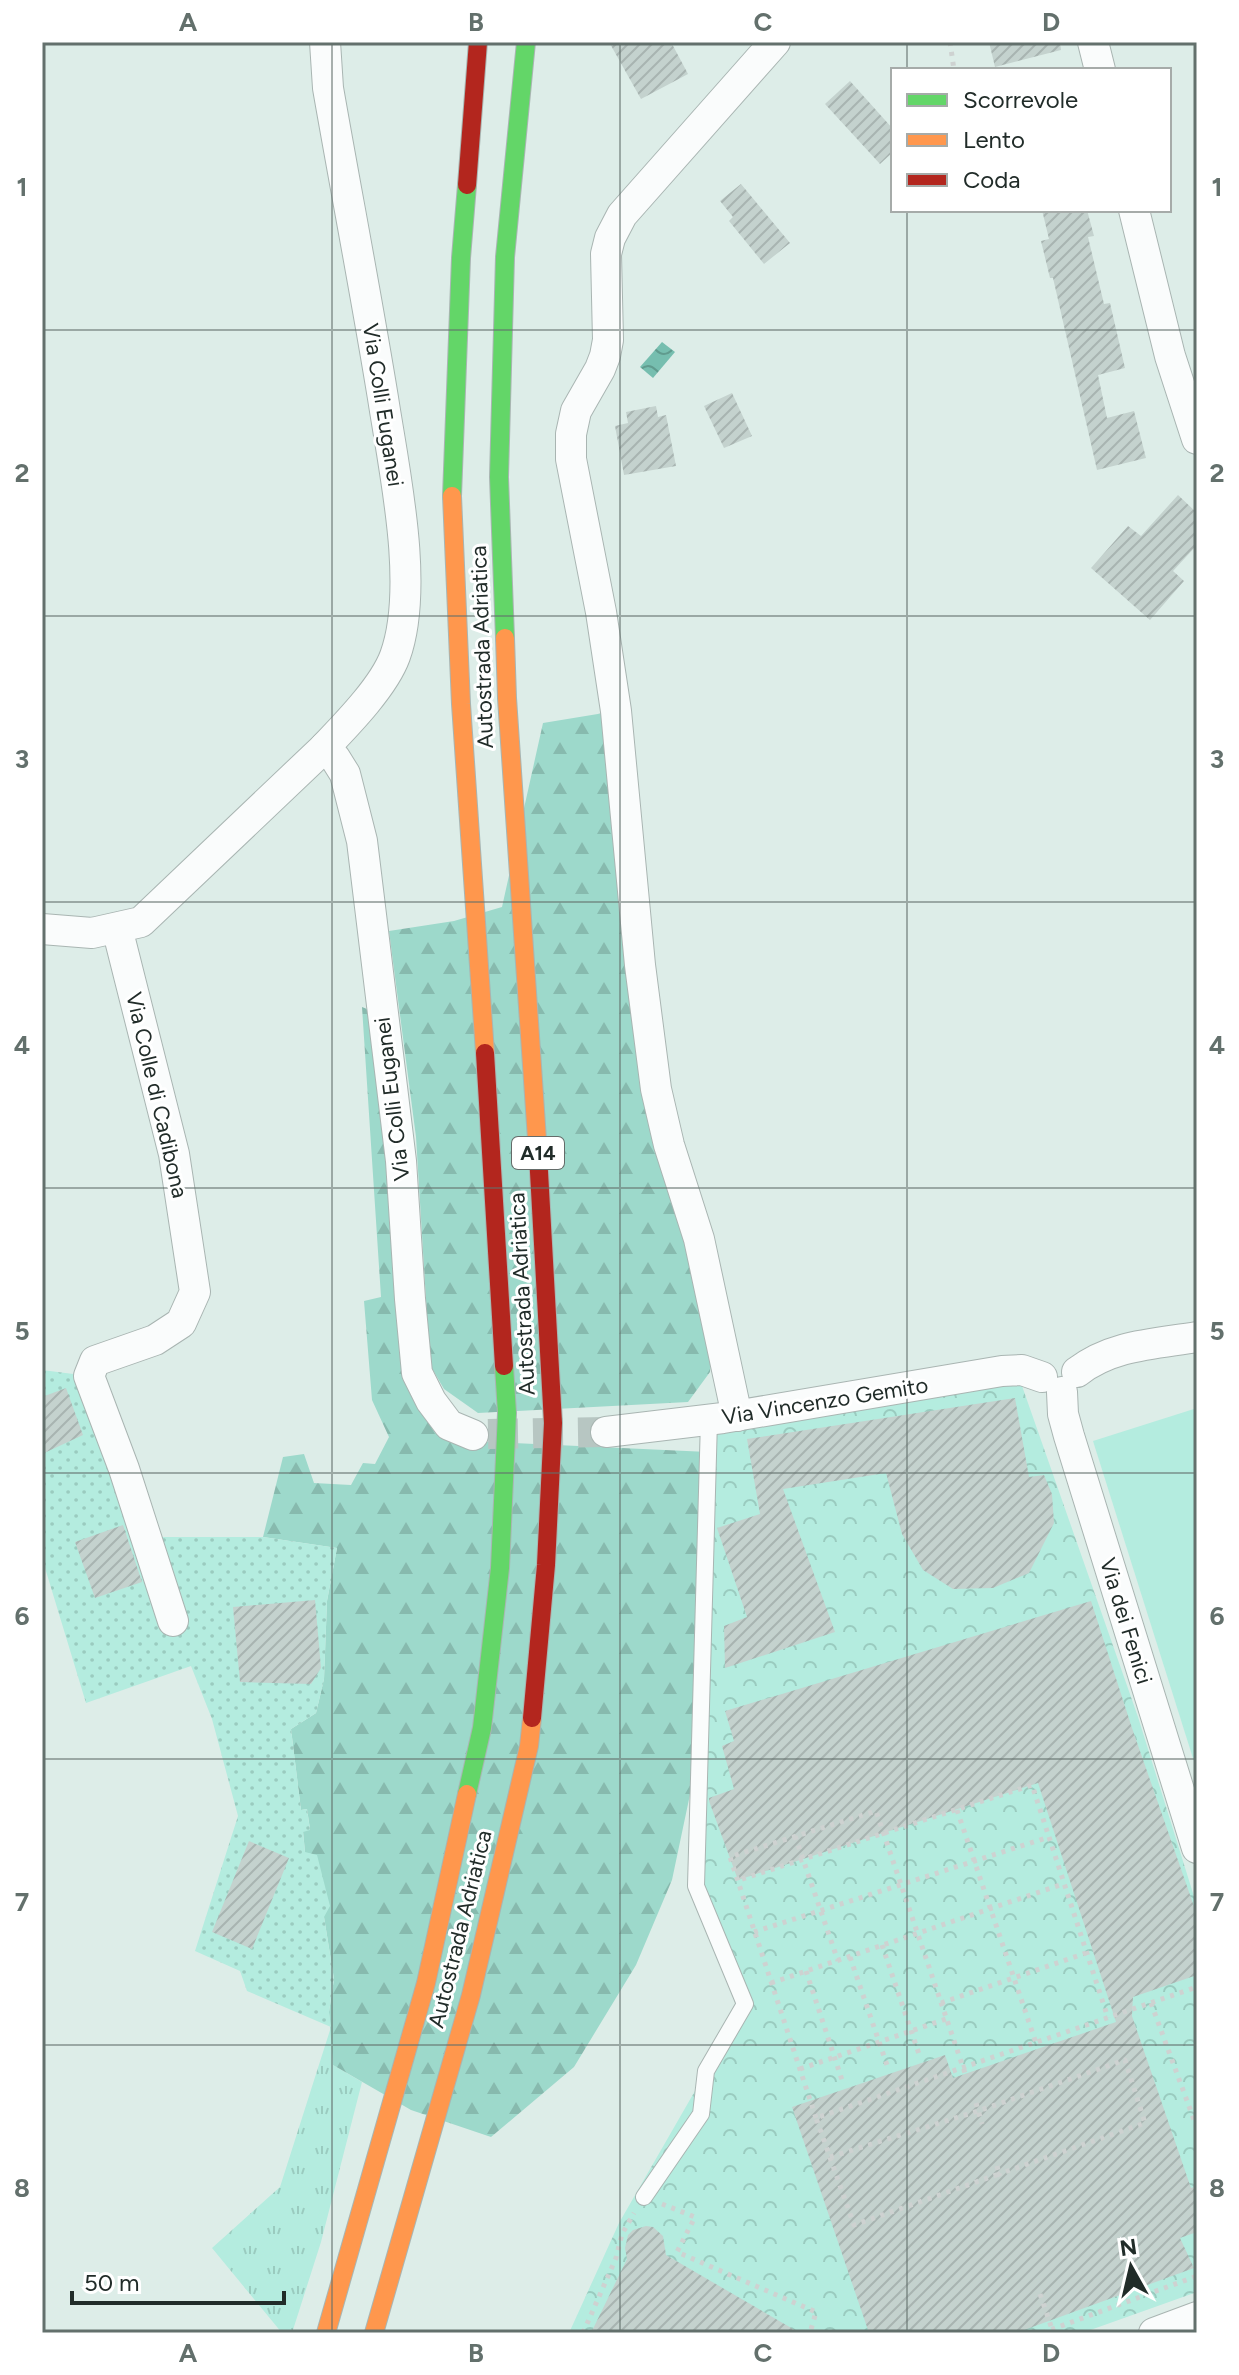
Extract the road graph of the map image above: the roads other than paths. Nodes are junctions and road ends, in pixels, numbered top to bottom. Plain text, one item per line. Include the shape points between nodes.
1 (325, 42) edge
2 (478, 42) edge
3 (526, 42) edge
4 (775, 42) edge
5 (1093, 42) edge
6 (1100, 68) edge
7 (1134, 212) edge
8 (1197, 439) edge
9 (325, 747) junction
10 (117, 928) junction
11 (42, 929) edge
12 (1197, 1337) edge
13 (1060, 1380) junction
14 (723, 1418) junction
15 (606, 1432) tunnel mouth
16 (473, 1435) tunnel mouth
17 (173, 1621) dead end
18 (1197, 1848) edge
19 (644, 2197) road end
20 (1197, 2317) edge
21 (326, 2333) edge
22 (374, 2333) edge
23 (1154, 2333) edge

1 - 9 street, Via Colli Euganei via 328,88 396,479 405,612 394,657 372,693
2 - 21 highway, Autostrada Adriatica / A14 via 461,258 452,487 507,1413 500,1568 482,1728 426,1983
3 - 22 highway, Autostrada Adriatica / A14 via 505,257 499,477 507,698 553,1423 546,1565 529,1746 471,1995
4 - 14 street via 614,230 606,254 605,356 576,411 570,448 616,711 656,1089 699,1239
5 - 6 street
7 - 8 street
9 - 10 street, Via Colli Euganei via 141,922
9 - 16 street, Via Colli Euganei via 345,774 362,841 401,1161 417,1373 449,1425
10 - 11 street, Via Colli Euganei via 92,933
10 - 17 street, Via Colle di Cadibona via 174,1154 195,1292 181,1323 155,1340 95,1361 89,1376
12 - 13 street via 1112,1352
13 - 14 street, Via Vincenzo Gemito via 1022,1370 1002,1371
13 - 18 street, Via dei Fenici via 1069,1436
14 - 15 street, Via Vincenzo Gemito
14 - 19 lane via 696,1886 745,2004 706,2071 701,2114
20 - 23 street

